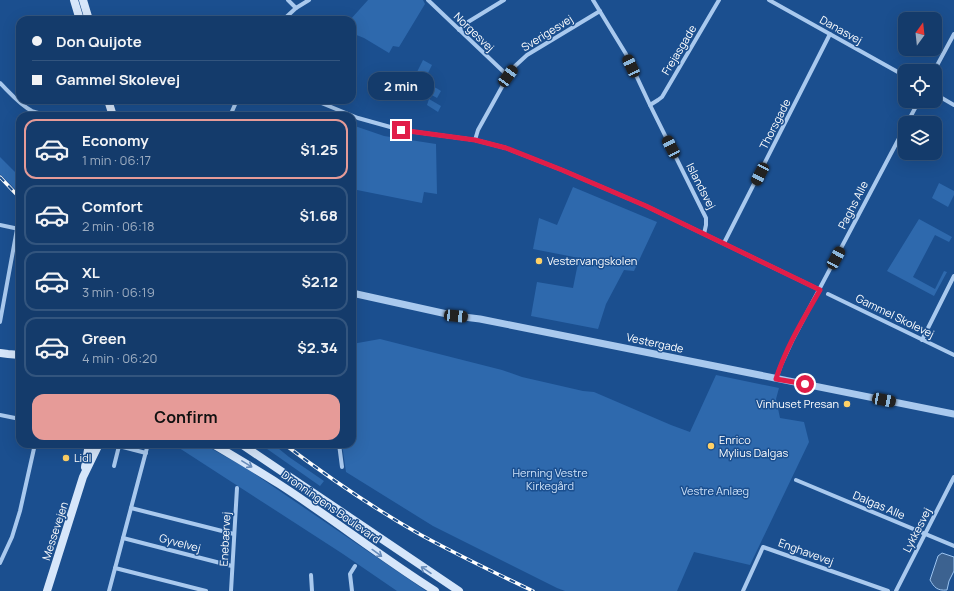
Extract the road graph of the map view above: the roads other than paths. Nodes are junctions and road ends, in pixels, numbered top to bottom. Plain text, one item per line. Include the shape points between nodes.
1 (74, 0) edge
2 (83, 0) edge
3 (288, 0) edge
4 (308, 0) edge
5 (428, 0) edge
6 (504, 0) edge
7 (593, 0) edge
8 (719, 0) edge
9 (769, 0) edge
10 (296, 8) junction
11 (600, 11) junction
12 (79, 16) edge
13 (88, 16) edge
14 (287, 16) edge
15 (459, 30) junction
16 (830, 34) junction
17 (954, 34) edge
18 (938, 64) edge
19 (898, 72) edge
20 (508, 76) junction
21 (0, 83) edge
22 (942, 98) edge
23 (16, 99) edge
24 (22, 104) edge
25 (323, 104) edge
26 (650, 105) junction
27 (954, 105) edge
28 (37, 112) edge
29 (341, 112) edge
30 (356, 117) edge
31 (475, 140) junction
32 (898, 140) edge
33 (0, 226) edge
34 (16, 229) edge
35 (704, 234) junction
36 (16, 244) edge
37 (724, 244) junction
38 (954, 276) edge
39 (820, 290) junction
40 (356, 294) edge
41 (828, 294) dead end
42 (0, 322) edge
43 (922, 340) junction
44 (4, 353) edge
45 (16, 354) edge
46 (954, 355) edge
47 (16, 358) edge
48 (776, 379) junction
49 (954, 414) edge
50 (0, 415) edge
51 (16, 418) edge
52 (34, 448) edge
53 (88, 448) edge
54 (95, 448) edge
55 (97, 448) edge
56 (118, 448) edge
57 (127, 448) edge
58 (147, 448) edge
59 (220, 448) edge
60 (247, 448) edge
61 (340, 448) edge
62 (146, 453) junction
63 (93, 458) junction
64 (114, 466) dead end
65 (342, 467) dead end
66 (83, 477) junction
67 (954, 477) edge
68 (796, 480) dead end
69 (237, 488) dead end
70 (131, 508) junction
71 (234, 534) junction
72 (925, 534) junction
73 (123, 538) junction
74 (954, 546) edge
75 (0, 563) edge
76 (232, 566) junction
77 (355, 566) dead end
78 (115, 568) junction
79 (311, 575) dead end
80 (47, 591) edge
81 (109, 591) edge
82 (206, 591) edge
83 (231, 591) edge
84 (312, 591) edge
85 (352, 591) edge
86 (434, 591) edge
87 (459, 591) edge
88 (743, 591) edge
89 (888, 591) edge
90 (896, 591) edge

1 - 12 main road
2 - 13 main road
3 - 10 street
4 - 10 street
5 - 15 street, Norgesvej
6 - 15 street
7 - 11 street, Islandsvej
8 - 26 street, Frejasgade via 662,97
9 - 16 street, Danasvej
10 - 14 street
11 - 20 street, Sverigesvej via 527,55
11 - 26 street, Islandsvej via 626,54
15 - 20 street, Norgesvej
16 - 19 street, Danasvej
16 - 37 street, Thorsgade
17 - 18 street
20 - 31 street, Sverigesvej
21 - 23 street
22 - 27 street
24 - 28 street
25 - 29 street
26 - 35 street, Islandsvej via 706,218
30 - 31 street via 401,130
31 - 35 street via 506,148 562,170
32 - 39 street, Paghs Alle
33 - 34 street
35 - 37 street
36 - 42 street
37 - 39 street
38 - 43 street
39 - 48 street, Paghs Alle via 793,339
40 - 48 street, Vestergade
41 - 43 street, Gammel Skolevej
43 - 46 street, Gammel Skolevej
44 - 45 main road
44 - 47 main road
48 - 49 street, Vestergade
50 - 51 street
52 - 75 street via 20,511
53 - 66 main road, Messevejen
54 - 63 main road
55 - 63 main road, Messevejen
56 - 64 street
57 - 62 street
58 - 62 street
59 -> 86 main road, Dronningens Boulevard via 278,483
87 -> 60 main road, Dronningens Boulevard
61 - 65 street
62 - 70 street
63 - 66 main road, Messevejen
66 - 80 main road, Messevejen
67 - 72 street, Lykkesvej
68 - 72 street, Dalgas Alle
69 - 71 street, Enebærvej
70 - 71 street, Gyvelvej
70 - 73 street
71 - 76 street, Enebærvej
72 - 74 street, Dalgas Alle
72 - 90 street, Lykkesvej
73 - 76 street, Gyvelvej
73 - 78 street
76 - 83 street, Enebærvej
77 - 85 street via 350,574
78 - 81 street
78 - 82 street
79 - 84 street
88 - 89 street, Enghavevej via 763,547

